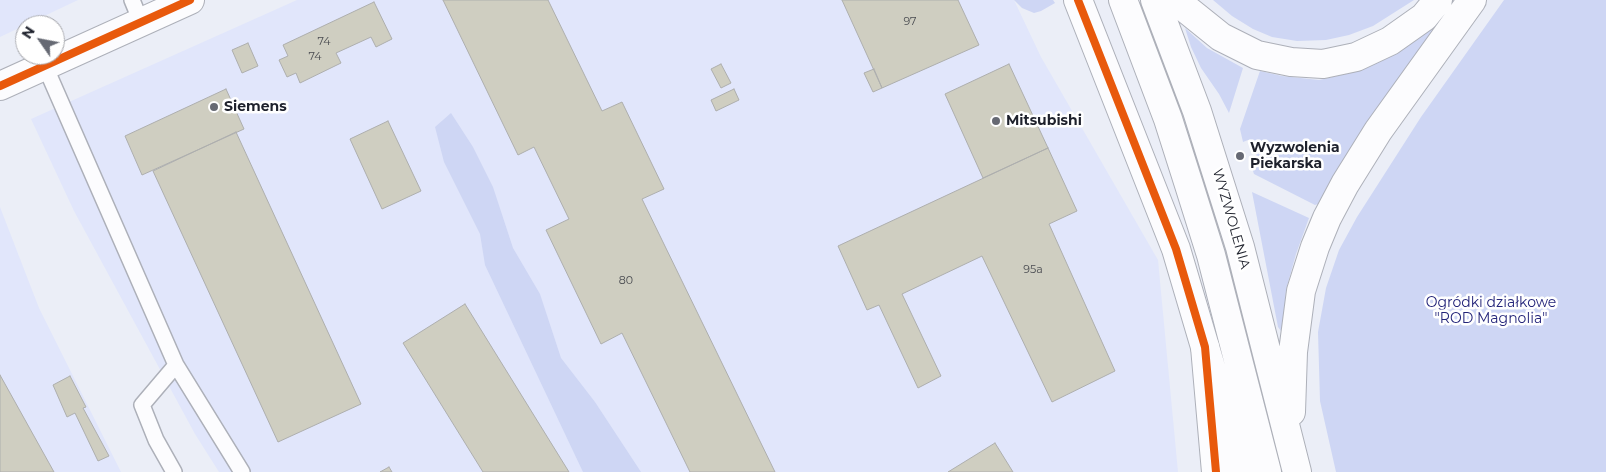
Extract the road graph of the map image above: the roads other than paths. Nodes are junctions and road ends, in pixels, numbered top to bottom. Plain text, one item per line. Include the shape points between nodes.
1 (190, 0) edge
2 (1078, 0) edge
3 (1123, 0) edge
4 (1155, 0) edge
5 (1175, 0) edge
6 (1438, 0) edge
7 (1472, 0) edge
8 (137, 11) edge
9 (45, 66) junction
10 (0, 86) edge
11 (1206, 347) junction
12 (176, 365) junction
13 (1290, 443) junction
14 (174, 472) edge
15 (242, 472) edge
16 (1216, 472) edge
17 (1242, 472) edge
18 (1266, 472) edge
19 (1297, 472) edge

1 - 8 main road
2 - 11 main road via 1176,249
3 - 18 main road via 1168,119 1211,256
4 - 13 main road, WYZWOLENIA via 1227,205
5 - 6 main road via 1221,37 1257,55 1323,64 1356,57 1390,41 1424,17
7 - 13 main road via 1378,132 1345,184 1315,247 1301,291 1293,352
8 - 9 main road
9 - 10 main road
9 - 12 lane
11 - 16 main road
11 - 17 main road
12 - 14 lane via 142,405
12 - 15 lane
13 - 19 main road

